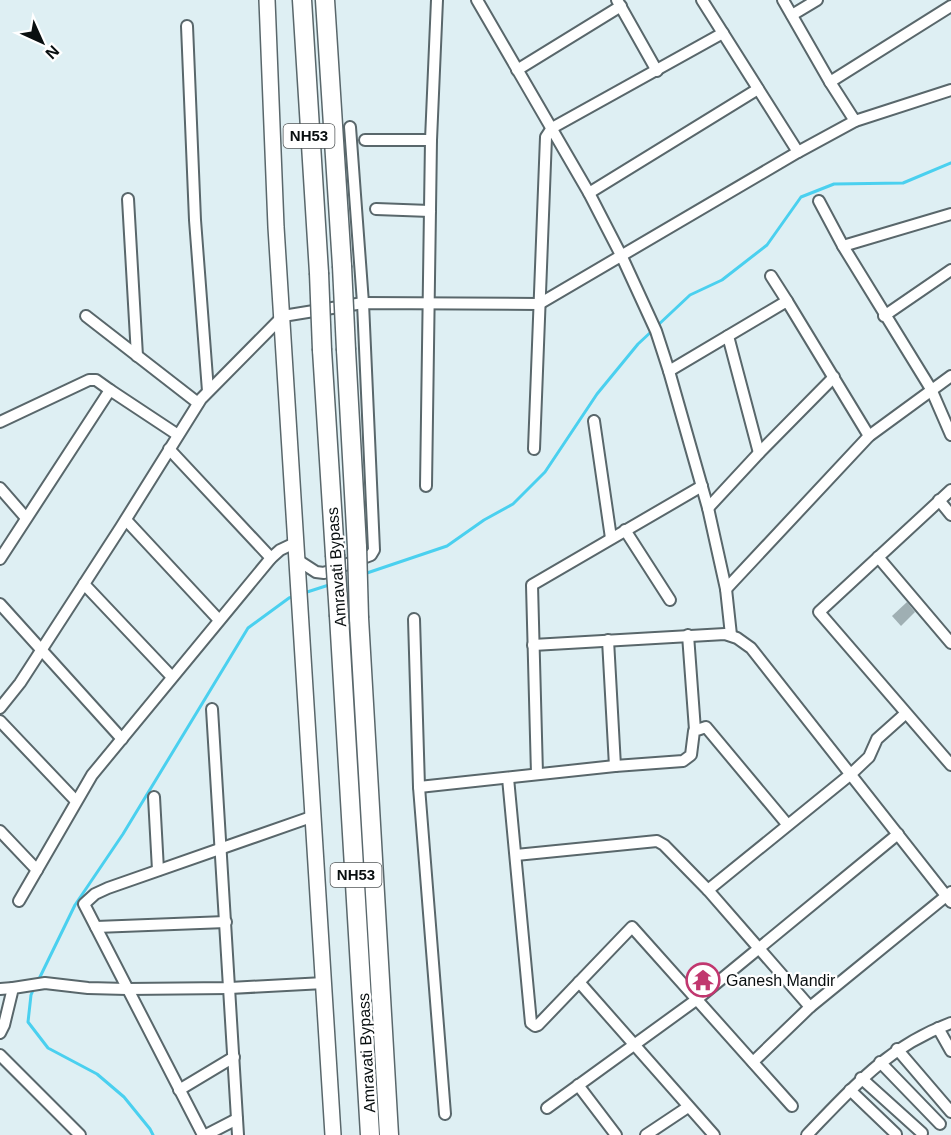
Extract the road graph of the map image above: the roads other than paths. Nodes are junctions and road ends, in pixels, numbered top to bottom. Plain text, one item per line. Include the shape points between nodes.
1 (267, 0) edge
2 (302, 0) edge
3 (325, 0) edge
4 (437, 0) edge
5 (477, 0) edge
6 (702, 0) edge
7 (783, 0) edge
8 (817, 0) edge
9 (619, 3) edge
10 (951, 6) edge
11 (792, 15) junction
12 (187, 26) dead end
13 (723, 33) junction
14 (517, 70) junction
15 (657, 71) junction
16 (830, 82) junction
17 (758, 89) junction
18 (951, 90) edge
19 (855, 121) junction
20 (350, 127) dead end
21 (552, 128) junction
22 (365, 140) dead end
23 (431, 140) junction
24 (798, 152) junction
25 (589, 193) junction
26 (128, 199) dead end
27 (819, 201) dead end
28 (376, 209) dead end
29 (430, 211) junction
30 (951, 214) edge
31 (843, 246) junction
32 (622, 256) junction
33 (951, 270) edge
34 (771, 276) dead end
35 (786, 301) junction
36 (428, 302) junction
37 (363, 303) junction
38 (539, 304) junction
39 (86, 316) dead end
40 (283, 316) junction
41 (884, 316) junction
42 (728, 336) junction
43 (137, 356) junction
44 (669, 371) junction
45 (951, 375) edge
46 (834, 377) junction
47 (931, 389) junction
48 (110, 390) junction
49 (208, 391) junction
50 (198, 403) junction
51 (594, 421) dead end
52 (0, 423) edge
53 (178, 435) junction
54 (951, 435) edge
55 (869, 436) junction
56 (169, 448) junction
57 (534, 449) dead end
58 (759, 453) junction
59 (426, 486) dead end
60 (702, 486) junction
61 (0, 488) edge
62 (951, 490) edge
63 (939, 500) junction
64 (708, 508) junction
65 (951, 515) edge
66 (26, 518) junction
67 (126, 520) junction
68 (625, 530) junction
69 (611, 538) junction
70 (297, 542) junction
71 (878, 557) junction
72 (271, 558) junction
73 (0, 559) edge
74 (299, 561) junction
75 (84, 584) junction
76 (726, 590) junction
77 (670, 600) dead end
78 (0, 604) edge
79 (414, 619) dead end
80 (219, 620) junction
81 (688, 635) junction
82 (731, 635) junction
83 (608, 640) junction
84 (951, 643) edge
85 (533, 645) junction
86 (41, 651) junction
87 (172, 677) junction
88 (0, 708) edge
89 (212, 710) dead end
90 (905, 714) junction
91 (0, 722) edge
92 (695, 730) junction
93 (122, 739) junction
94 (951, 765) edge
95 (615, 766) junction
96 (537, 774) junction
97 (851, 774) junction
98 (508, 778) junction
99 (419, 787) junction
100 (154, 797) dead end
101 (76, 801) junction
102 (314, 816) junction
103 (787, 824) junction
104 (0, 831) edge
105 (898, 834) junction
106 (222, 848) junction
107 (516, 855) junction
108 (364, 858) junction
109 (37, 870) junction
110 (158, 870) junction
111 (708, 890) junction
112 (950, 896) edge
113 (19, 901) dead end
114 (226, 922) junction
115 (96, 927) junction
116 (760, 950) junction
117 (579, 982) junction
118 (324, 983) junction
119 (13, 988) junction
120 (230, 988) junction
121 (0, 989) edge
122 (127, 989) junction
123 (696, 1000) junction
124 (810, 1007) junction
125 (951, 1023) edge
126 (938, 1028) junction
127 (0, 1033) edge
128 (635, 1046) junction
129 (897, 1049) junction
130 (951, 1051) edge
131 (0, 1055) edge
132 (234, 1057) junction
133 (753, 1062) junction
134 (880, 1062) junction
135 (861, 1078) junction
136 (578, 1085) junction
137 (179, 1090) junction
138 (850, 1090) junction
139 (792, 1106) dead end
140 (547, 1107) dead end
141 (688, 1107) junction
142 (951, 1112) edge
143 (445, 1114) dead end
144 (237, 1119) junction
145 (940, 1124) dead end
146 (896, 1134) edge
147 (922, 1134) edge
148 (80, 1135) edge
149 (204, 1135) edge
150 (238, 1135) edge
151 (333, 1135) edge
152 (370, 1135) edge
153 (389, 1135) edge
154 (616, 1135) edge
155 (646, 1135) edge
156 (714, 1135) edge
157 (807, 1135) edge

1 - 40 main road
2 - 108 highway, Amravati Bypass / NH53, bridge via 339,616
3 - 108 highway, Amravati Bypass / NH53, bridge via 357,547
4 - 23 street
5 - 14 street
6 - 13 street
7 - 11 street
8 - 11 street
9 - 14 street
9 - 15 street
10 - 16 street
11 - 16 street
12 - 49 street via 195,220
13 - 15 street
13 - 17 street
14 - 21 street
15 - 21 street
16 - 19 street
17 - 24 street
17 - 25 street
18 - 19 street
19 - 24 street
20 - 37 street
21 - 25 street
21 - 38 street via 546,137
22 - 23 street
23 - 29 street
24 - 32 street
25 - 32 street
26 - 43 street
27 - 31 street
28 - 29 street
29 - 36 street
30 - 31 street
31 - 41 street
32 - 38 street
32 - 44 street via 656,331
33 - 41 street
34 - 35 street
35 - 42 street
35 - 46 street
36 - 37 street
36 - 38 street
36 - 59 street
37 - 40 street
37 - 74 street via 374,550 371,555 324,573
38 - 57 street
39 - 43 street
40 - 49 street
40 - 70 main road
41 - 47 street
42 - 44 street
42 - 58 street
43 - 50 street
44 - 60 street
45 - 47 street
46 - 55 street
46 - 58 street
47 - 54 street
47 - 55 street
48 - 52 street via 96,380 89,380
48 - 53 street
48 - 66 street
49 - 50 street
50 - 53 street
51 - 69 street
53 - 56 street
55 - 76 street
56 - 67 street
56 - 72 street
58 - 64 street
60 - 64 street
60 - 68 street
61 - 66 street
62 - 63 street
63 - 65 street
63 - 71 street
64 - 76 street
66 - 73 street
67 - 75 street
67 - 80 street
68 - 69 street
68 - 77 street
69 - 85 street via 532,585
70 - 72 street
70 - 74 main road
71 - 84 street
71 - 90 street via 819,612
72 - 80 street
74 - 102 main road
75 - 86 street
75 - 87 street
76 - 82 street
78 - 86 street
79 - 99 street
80 - 87 street
81 - 82 street
81 - 83 street
81 - 92 street
82 - 97 street via 750,648
83 - 85 street
83 - 95 street
85 - 96 street
86 - 88 street
86 - 93 street
87 - 93 street
89 - 106 street
90 - 94 street
90 - 97 street via 876,741 869,757
91 - 101 street
92 - 95 street via 687,760
92 - 103 street via 709,729
93 - 101 street
95 - 96 street
96 - 98 street
97 - 103 street
97 - 105 street
98 - 99 street
98 - 107 street
99 - 143 street
100 - 110 street
101 - 109 street
102 - 106 street
102 - 118 main road
103 - 111 street
104 - 109 street
105 - 112 street
105 - 116 street
106 - 110 street
106 - 114 street
107 - 111 street via 657,841
107 - 117 street via 531,1023 538,1025
108 - 152 highway, Amravati Bypass / NH53
108 - 153 highway, Amravati Bypass / NH53
109 - 113 street
110 - 115 street via 108,888 86,902
111 - 116 street
112 - 124 street
114 - 115 street
114 - 120 street
115 - 122 street
116 - 123 street
116 - 124 street
117 - 123 street via 632,927
117 - 128 street
118 - 120 street
118 - 151 main road
119 - 121 street
119 - 122 street via 45,983
119 - 127 street
120 - 122 street
120 - 132 street
122 - 137 street
123 - 128 street
123 - 133 street
124 - 133 street
125 - 126 street
126 - 129 street
126 - 130 street
128 - 136 street
128 - 141 street
129 - 134 street
129 - 142 street
131 - 148 street
132 - 137 street
132 - 144 street
133 - 139 street
134 - 135 street
134 - 145 street
135 - 138 street
135 - 147 street
136 - 140 street
136 - 154 street
137 - 149 street
138 - 146 street
138 - 157 street
141 - 155 street
141 - 156 street
144 - 149 street
144 - 150 street

